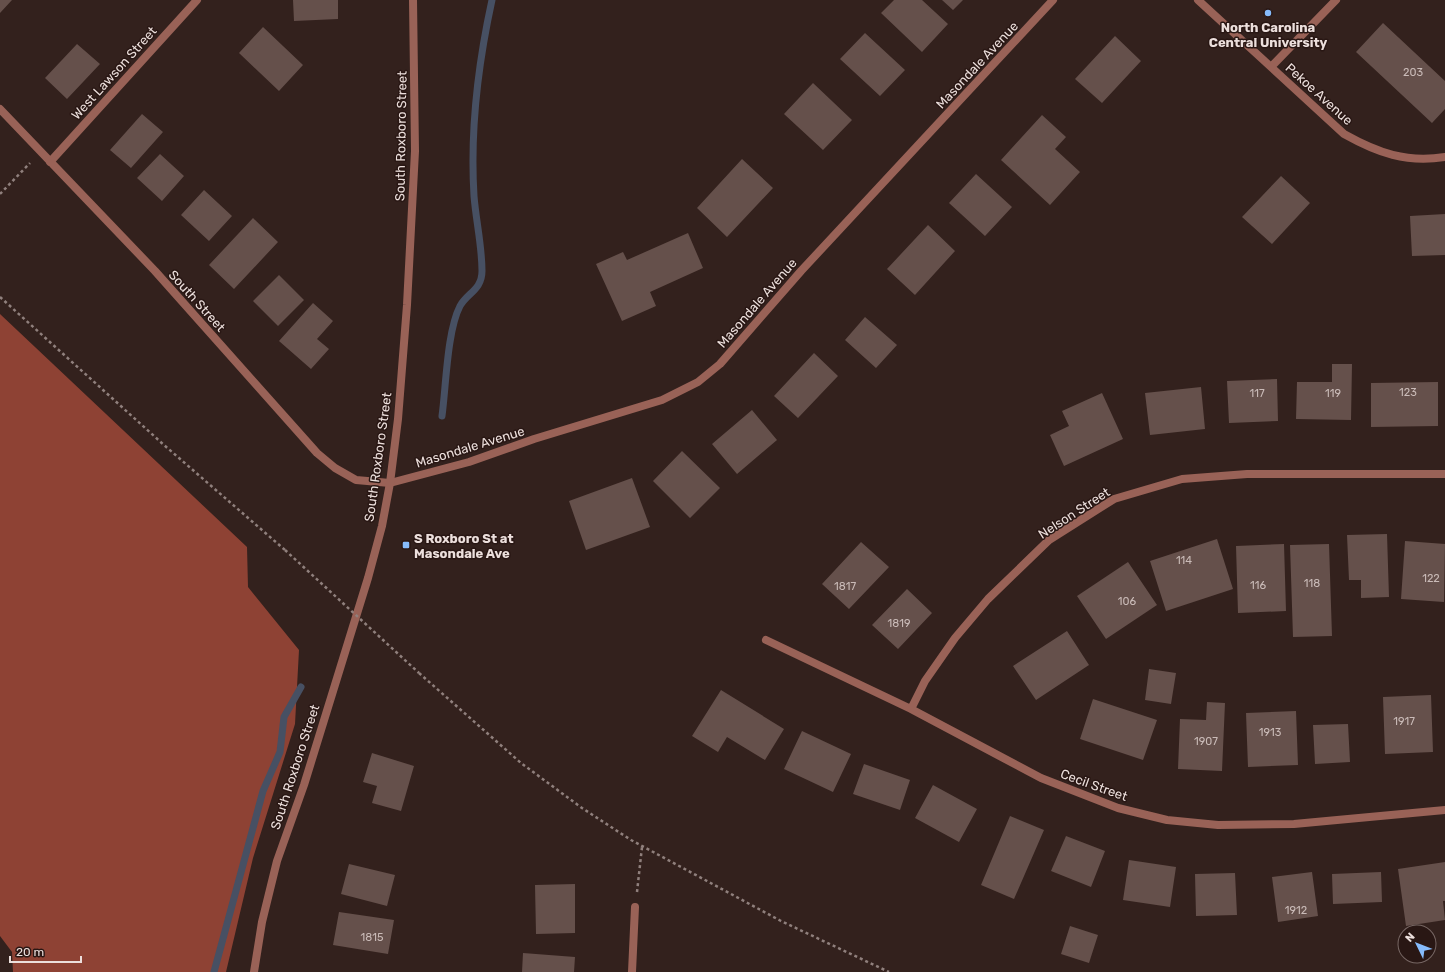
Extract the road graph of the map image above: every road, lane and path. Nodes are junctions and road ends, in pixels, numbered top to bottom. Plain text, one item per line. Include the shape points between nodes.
1 (196, 0) edge
2 (413, 0) edge
3 (1053, 0) edge
4 (1198, 0) edge
5 (1336, 0) edge
6 (1271, 67) junction
7 (0, 109) edge
8 (41, 152) junction
9 (1445, 157) edge
10 (50, 162) junction
11 (0, 194) edge
12 (0, 297) edge
13 (1445, 474) edge
14 (390, 483) junction
15 (766, 640) dead end
16 (911, 709) junction
17 (1445, 810) edge
18 (642, 847) junction
19 (635, 907) joint
20 (254, 972) edge
21 (632, 972) edge
22 (890, 972) edge

1 - 10 street, West Lawson Street
2 - 14 street, South Roxboro Street via 415,151 399,404
3 - 14 street, Masondale Avenue via 801,271 720,364 698,382 662,400 534,439 469,462
4 - 6 street, Pekoe Avenue
5 - 6 street
6 - 9 street, Pekoe Avenue via 1344,134 1368,148 1396,157
7 - 8 street, South Street
8 - 10 street, South Street
8 - 11 path
10 - 14 street, South Street via 155,271 317,453 335,468 356,480
12 - 18 path, bridge via 521,763 582,808
13 - 16 street, Nelson Street via 1247,474 1182,479 1114,499 1049,540 988,599 954,638 925,681
14 - 20 street, South Roxboro Street via 368,578 304,785 277,861 262,922
15 - 16 street, Cecil Street
16 - 17 street, Cecil Street via 1041,778 1118,808 1167,820 1218,825 1294,824
18 - 19 path
18 - 22 path via 781,921
19 - 21 street

